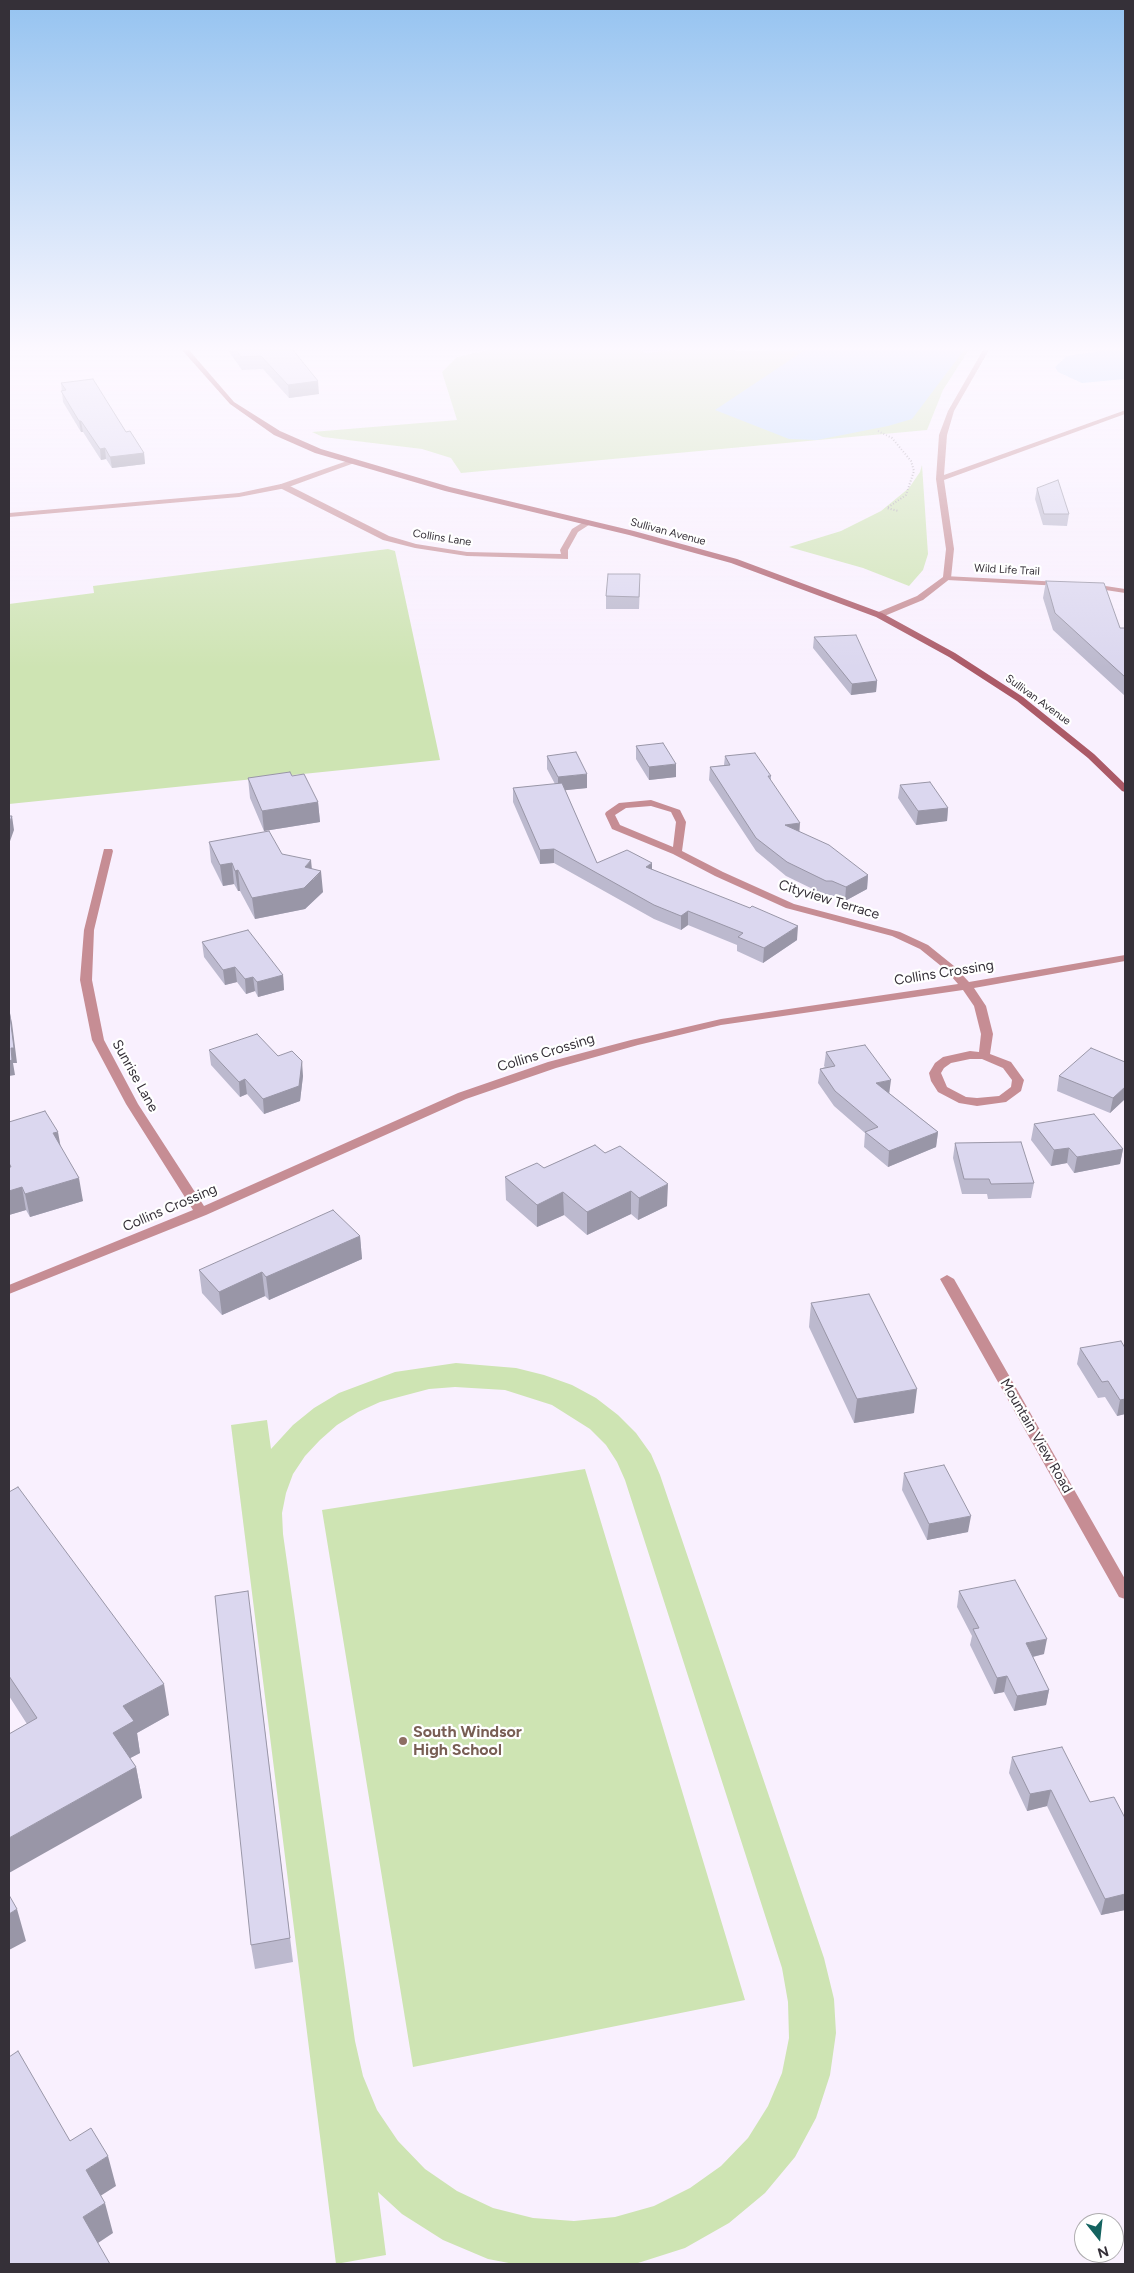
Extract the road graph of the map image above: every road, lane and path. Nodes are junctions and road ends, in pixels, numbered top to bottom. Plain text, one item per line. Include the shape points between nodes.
1 (334, 456) edge
2 (907, 456) edge
3 (942, 456) edge
4 (1003, 456) edge
5 (353, 462) junction
6 (940, 479) junction
7 (283, 486) junction
8 (898, 511) dead end
9 (9, 515) edge
10 (588, 523) junction
11 (946, 578) junction
12 (1125, 591) edge
13 (879, 616) junction
14 (1125, 789) edge
15 (108, 852) dead end
16 (677, 852) junction
17 (1125, 958) edge
18 (966, 986) junction
19 (984, 1056) junction
20 (201, 1212) junction
21 (947, 1279) dead end
22 (9, 1290) edge
23 (1125, 1592) edge

1 - 5 main road, Sullivan Avenue
2 - 8 path via 914,471 906,495 888,508
3 - 6 street
4 - 6 street
5 - 7 street
5 - 10 main road, Sullivan Avenue
6 - 11 street via 950,549
7 - 9 street via 215,498
7 - 10 street, Collins Lane via 386,538 467,554 565,557 564,550 575,531
10 - 13 main road, Sullivan Avenue via 734,561
11 - 12 street, Wild Life Trail via 1077,584
11 - 13 street via 920,598
13 - 14 main road, Sullivan Avenue via 952,655 1020,699 1092,756
15 - 20 street, Sunrise Lane via 89,930 86,980 98,1040 132,1104
16 - 16 street, Cityview Terrace via 616,827 610,814 623,805 651,803 675,810 681,822
16 - 18 street, Cityview Terrace via 790,906 896,934 924,947
17 - 18 street, Collins Crossing
18 - 19 street, Cityview Terrace via 980,1006 985,1021
18 - 20 street, Collins Crossing via 721,1022 552,1065 462,1096
19 - 19 street via 1014,1072 1017,1088 1011,1094 990,1102 963,1100 942,1088 937,1081 935,1073 947,1060
20 - 22 street, Collins Crossing
21 - 23 street, Mountain View Road

